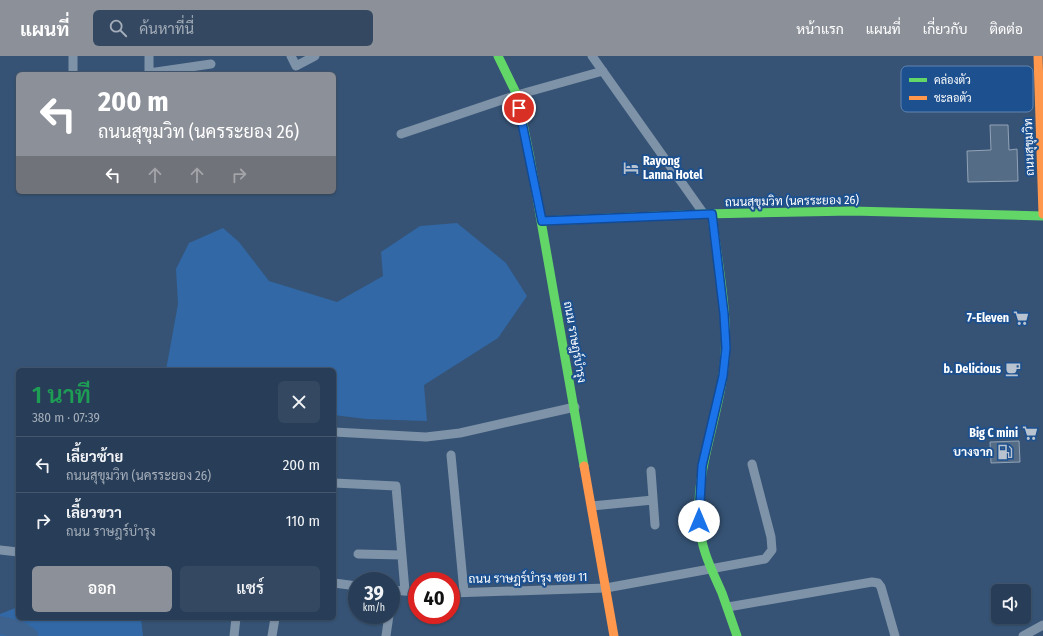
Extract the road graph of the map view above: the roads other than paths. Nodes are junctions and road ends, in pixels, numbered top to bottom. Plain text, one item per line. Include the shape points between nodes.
1 (73, 56) edge
2 (149, 56) edge
3 (291, 56) edge
4 (315, 56) edge
5 (498, 56) edge
6 (592, 56) edge
7 (1038, 56) edge
8 (210, 64) dead end
9 (603, 71) junction
10 (73, 72) edge
11 (149, 72) edge
12 (161, 72) edge
13 (517, 96) junction
14 (401, 134) dead end
15 (708, 214) junction
16 (1043, 215) edge
17 (542, 221) junction
18 (575, 407) junction
19 (336, 432) edge
20 (451, 455) dead end
21 (752, 464) dead end
22 (651, 471) dead end
23 (336, 483) edge
24 (653, 500) junction
25 (592, 506) junction
26 (655, 525) dead end
27 (0, 550) edge
28 (16, 552) edge
29 (358, 554) dead end
30 (402, 555) junction
31 (710, 568) junction
32 (336, 583) edge
33 (348, 585) edge
34 (606, 588) junction
35 (400, 591) edge
36 (405, 591) junction
37 (408, 591) edge
38 (460, 592) edge
39 (464, 592) junction
40 (728, 607) junction
41 (236, 620) edge
42 (275, 620) edge
43 (388, 624) edge
44 (1043, 625) edge
45 (234, 636) edge
46 (272, 636) edge
47 (386, 636) edge
48 (614, 636) edge
49 (737, 636) edge
50 (895, 636) edge
51 (1023, 636) edge

1 - 10 street
2 - 11 street
3 - 4 street via 296,66
5 - 13 street, ถนน ราษฎร์บำรุง
6 - 9 street
7 - 16 street, ถนนสุขุมวิท
8 - 12 street
9 - 13 street
9 - 15 street
13 - 14 street
13 - 17 street, ถนน ราษฎร์บำรุง
15 - 16 street, ถนนสุขุมวิท (นครระยอง 26) via 852,211
15 - 17 street, ถนนสุขุมวิท (นครระยอง 26)
15 - 31 street via 724,314 726,348 723,376 700,484 700,527 705,557
17 - 18 street, ถนน ราษฎร์บำรุง
18 - 19 street via 460,433 426,437
18 - 25 street, ถนน ราษฎร์บำรุง
20 - 39 street
21 - 31 street, ถนน ราษฎร์บำรุง ซอย 11 via 772,550 765,559
22 - 24 street
23 - 30 street via 396,486
24 - 25 street
24 - 26 street
25 - 34 street, ถนน ราษฎร์บำรุง
27 - 28 street
29 - 30 street
30 - 36 street
31 - 34 street, ถนน ราษฎร์บำรุง ซอย 11
31 - 40 street
32 - 33 street
34 - 39 street, ถนน ราษฎร์บำรุง ซอย 11
34 - 48 street, ถนน ราษฎร์บำรุง
35 - 36 street
36 - 37 street
38 - 39 street, ถนน ราษฎร์บำรุง ซอย 11
40 - 49 street
40 - 50 street via 878,583
41 - 45 street
42 - 46 street
43 - 47 street
44 - 51 street

